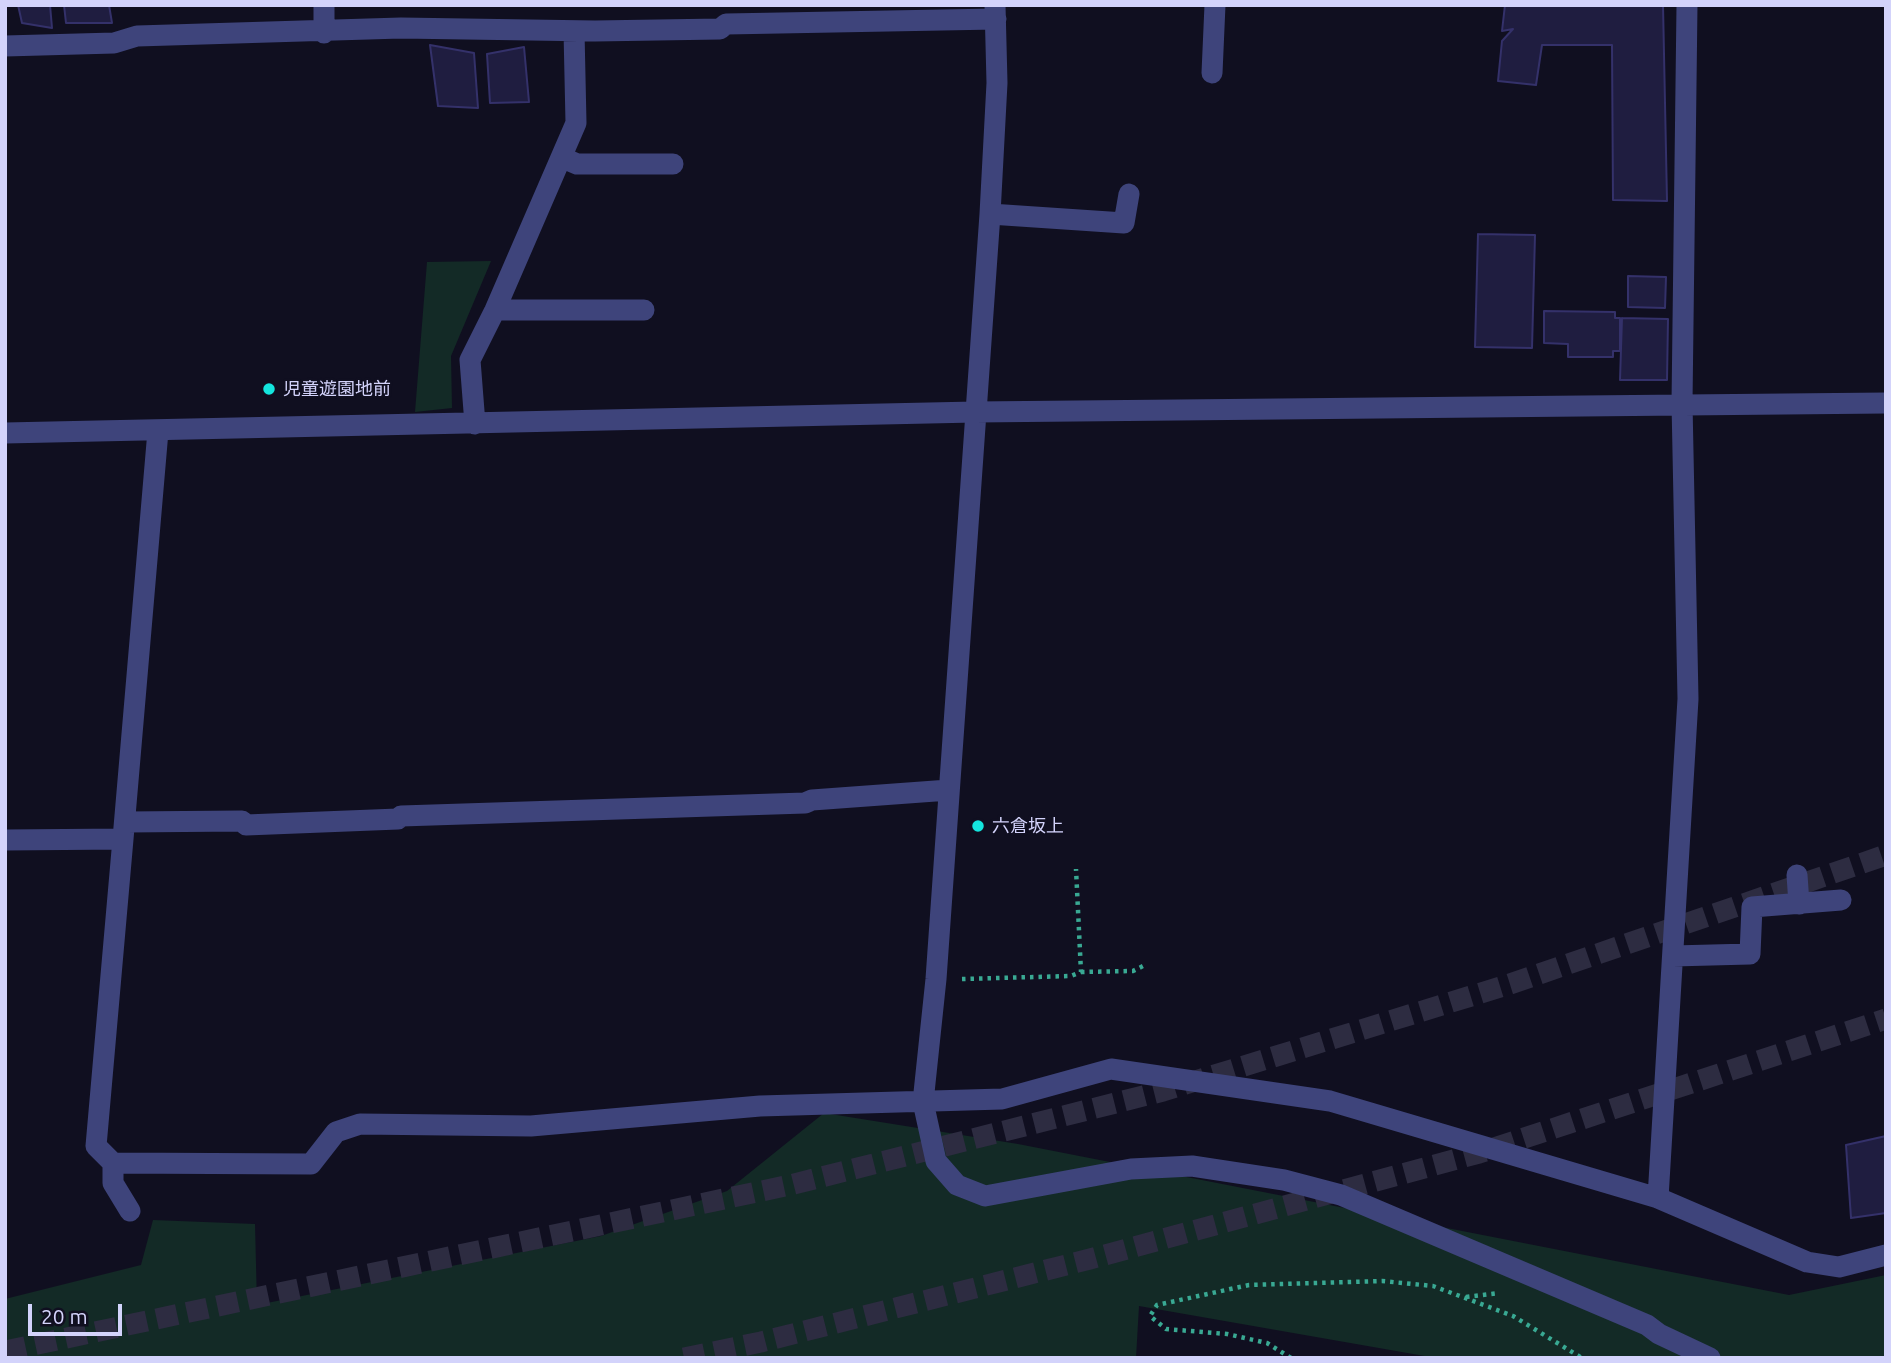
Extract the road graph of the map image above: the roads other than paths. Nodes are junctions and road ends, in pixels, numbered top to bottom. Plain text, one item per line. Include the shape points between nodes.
1 (324, 5) edge
2 (1215, 5) edge
3 (1687, 5) edge
4 (996, 12) edge
5 (573, 31) junction
6 (324, 33) junction
7 (5, 46) edge
8 (1212, 73) dead end
9 (563, 158) junction
10 (673, 164) dead end
11 (1129, 194) dead end
12 (990, 214) junction
13 (495, 310) junction
14 (645, 310) dead end
15 (1682, 403) junction
16 (1886, 403) edge
17 (975, 412) junction
18 (475, 424) junction
19 (158, 431) junction
20 (5, 433) edge
21 (949, 790) junction
22 (124, 831) junction
23 (5, 840) edge
24 (1797, 875) dead end
25 (1841, 900) dead end
26 (1799, 904) junction
27 (1673, 956) junction
28 (923, 1102) junction
29 (113, 1163) junction
30 (1658, 1198) junction
31 (130, 1211) dead end
32 (1886, 1255) edge
33 (1710, 1358) edge

1 - 6 street
2 - 8 street
3 - 15 street
4 - 5 street via 726,24 720,29
4 - 12 street
5 - 6 street via 401,28
5 - 9 street via 576,122
6 - 7 street via 137,36 114,43
9 - 10 street via 577,164
9 - 13 street
11 - 12 street via 1124,223
12 - 17 street
13 - 14 street
13 - 18 street via 470,360
15 - 16 street
15 - 17 street
15 - 27 street via 1688,699
17 - 18 street
17 - 21 street
18 - 19 street
19 - 20 street
19 - 22 street
21 - 22 street via 806,803 246,825 242,821
21 - 28 street
22 - 23 street
22 - 29 street via 96,1146
24 - 26 street
25 - 26 street
26 - 27 street via 1752,907 1751,954
27 - 30 street
28 - 29 street via 760,1106 531,1126 360,1124 336,1132 311,1164
28 - 30 street via 1002,1100 1111,1069 1330,1101
28 - 33 street via 936,1161 957,1185 985,1196 1131,1169 1192,1166 1284,1180 1341,1195 1647,1325
29 - 31 street via 113,1183
30 - 32 street via 1807,1262 1839,1267

